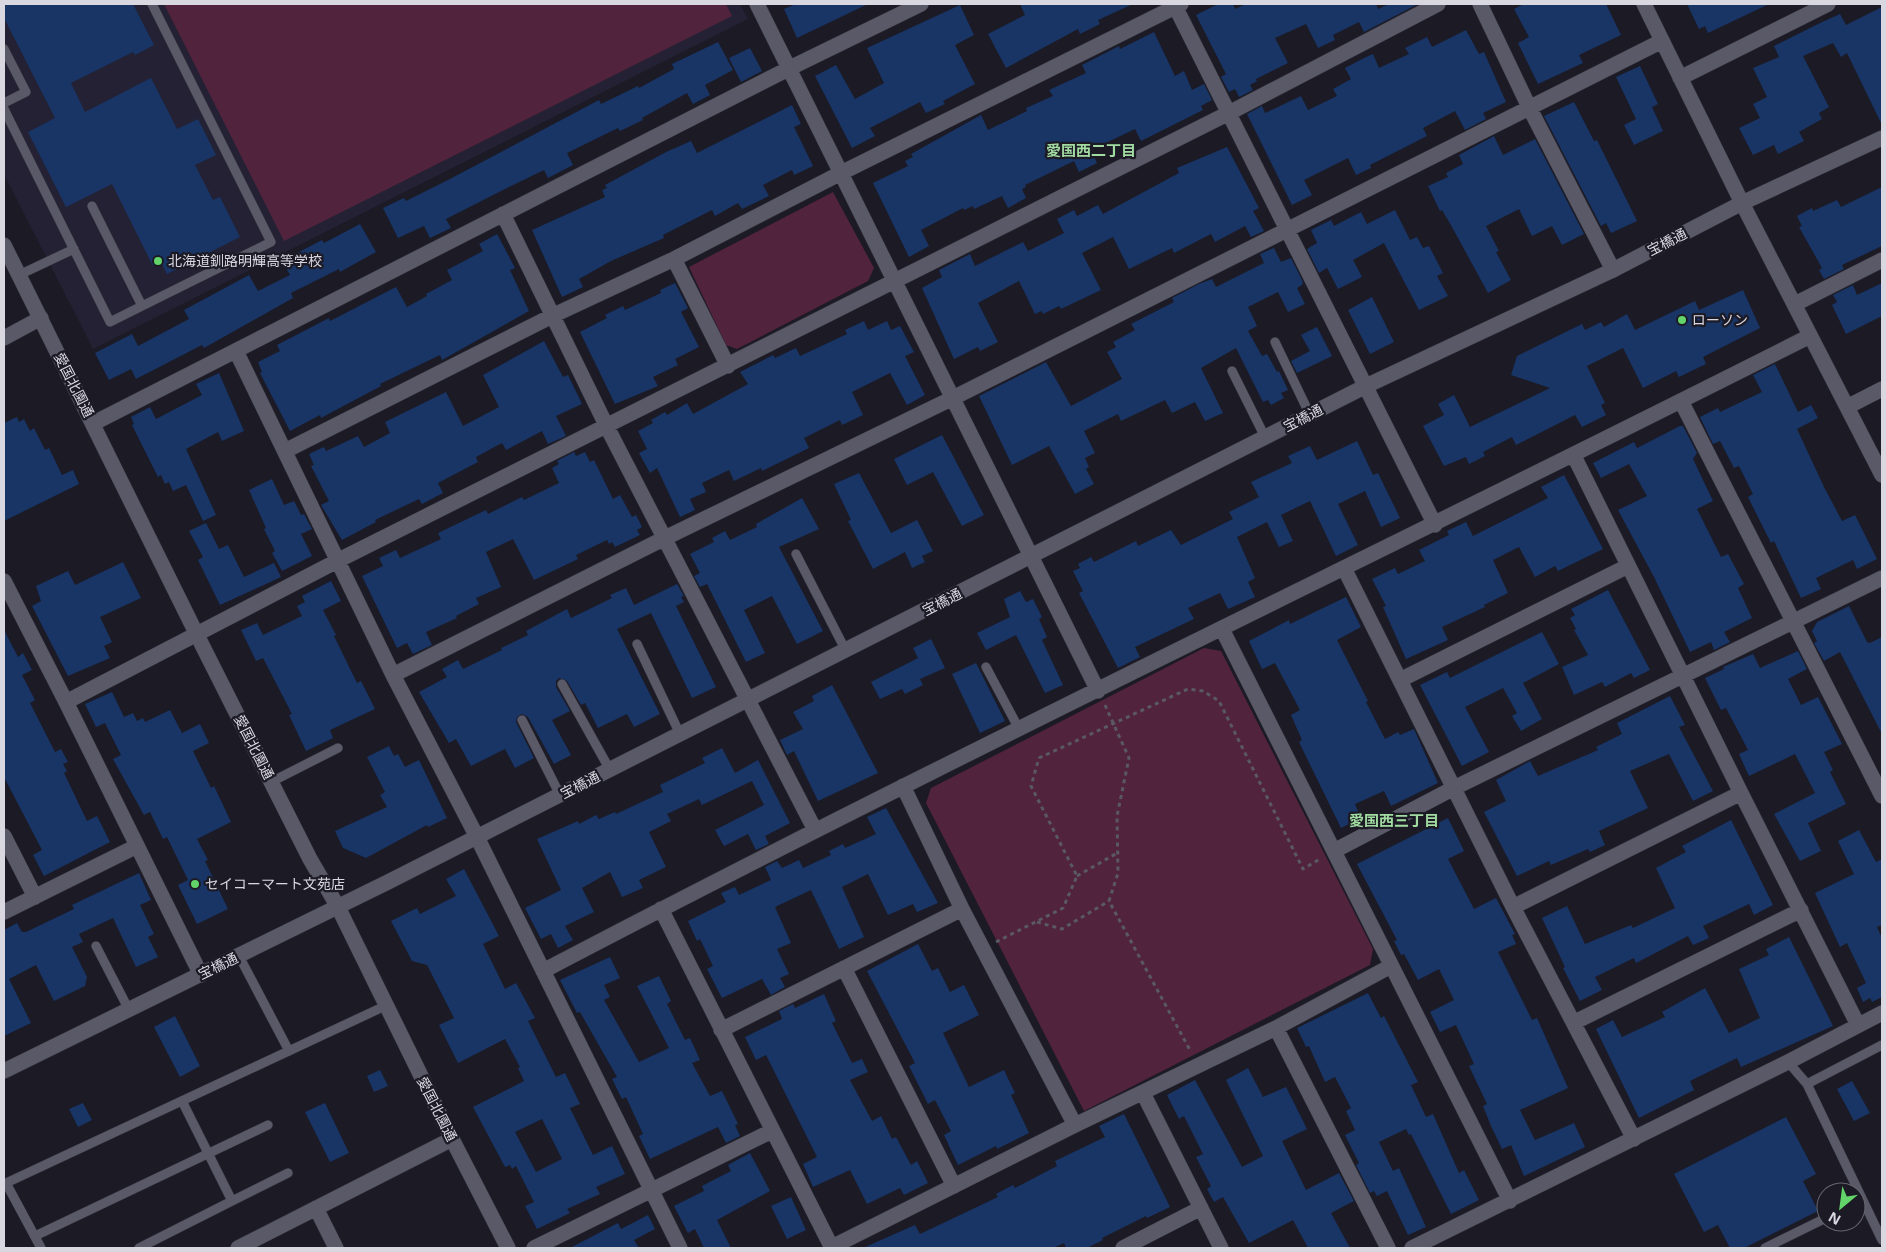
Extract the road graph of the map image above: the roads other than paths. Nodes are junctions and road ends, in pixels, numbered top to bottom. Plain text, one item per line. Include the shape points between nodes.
1 (152, 4) edge
2 (757, 4) edge
3 (921, 4) edge
4 (1438, 4) edge
5 (1480, 4) edge
6 (1644, 4) edge
7 (1828, 4) edge
8 (1177, 5) edge
9 (1662, 41) junction
10 (4, 49) edge
11 (790, 68) junction
12 (1680, 78) junction
13 (4, 103) edge
14 (1529, 107) junction
15 (4, 109) edge
16 (1229, 113) junction
17 (1882, 138) edge
18 (841, 173) junction
19 (1742, 204) junction
20 (92, 206) dead end
21 (503, 214) junction
22 (1288, 229) junction
23 (4, 244) edge
24 (74, 248) junction
25 (674, 259) junction
26 (1882, 260) edge
27 (1613, 270) junction
28 (19, 276) junction
29 (895, 281) junction
30 (1794, 304) junction
31 (142, 306) junction
32 (554, 315) junction
33 (40, 318) junction
34 (1810, 336) junction
35 (4, 338) edge
36 (1275, 342) dead end
37 (236, 351) junction
38 (728, 366) junction
39 (1232, 371) dead end
40 (1366, 386) junction
41 (1882, 389) edge
42 (953, 398) junction
43 (1681, 402) junction
44 (1847, 407) junction
45 (1310, 415) junction
46 (94, 423) junction
47 (608, 427) junction
48 (1266, 437) junction
49 (284, 451) junction
50 (1574, 456) junction
51 (1882, 475) edge
52 (1435, 525) junction
53 (665, 538) junction
54 (796, 554) dead end
55 (1033, 556) junction
56 (339, 560) junction
57 (1628, 566) junction
58 (1344, 568) junction
59 (1882, 578) edge
60 (4, 581) edge
61 (1794, 620) junction
62 (1222, 629) junction
63 (196, 633) junction
64 (637, 644) dead end
65 (846, 651) junction
66 (986, 666) dead end
67 (1682, 674) junction
68 (393, 675) junction
69 (1400, 680) junction
70 (562, 684) dead end
71 (1098, 691) junction
72 (748, 700) junction
73 (66, 702) junction
74 (522, 720) dead end
75 (1019, 730) junction
76 (680, 734) junction
77 (338, 748) dead end
78 (610, 770) junction
79 (271, 782) junction
80 (903, 786) junction
81 (1454, 788) junction
82 (1740, 793) junction
83 (560, 795) junction
84 (1882, 796) edge
85 (815, 830) junction
86 (4, 836) edge
87 (477, 837) junction
88 (137, 846) junction
89 (1334, 851) junction
90 (35, 897) junction
91 (338, 907) junction
92 (1513, 907) junction
93 (661, 909) junction
94 (962, 909) junction
95 (1800, 910) junction
96 (4, 912) edge
97 (96, 946) dead end
98 (238, 956) junction
99 (1391, 966) junction
100 (844, 968) junction
101 (544, 971) junction
102 (201, 975) junction
103 (385, 1006) junction
104 (129, 1010) junction
105 (1882, 1013) edge
106 (1575, 1022) junction
107 (1858, 1025) junction
108 (1276, 1028) junction
109 (721, 1030) junction
110 (1882, 1045) edge
111 (289, 1051) junction
112 (1788, 1062) junction
113 (4, 1071) edge
114 (1807, 1084) junction
115 (1143, 1093) junction
116 (182, 1101) junction
117 (268, 1125) dead end
118 (1075, 1125) junction
119 (772, 1131) junction
120 (452, 1139) junction
121 (1634, 1139) junction
122 (208, 1153) junction
123 (288, 1173) dead end
124 (1851, 1182) edge
125 (5, 1183) edge
126 (954, 1186) junction
127 (651, 1192) junction
128 (232, 1200) junction
129 (1510, 1201) junction
130 (316, 1208) junction
131 (1201, 1208) junction
132 (1866, 1212) edge
133 (1816, 1223) edge
134 (34, 1236) junction
135 (1882, 1240) edge
136 (506, 1247) edge
137 (41, 1248) edge
138 (139, 1248) edge
139 (238, 1248) edge
140 (336, 1248) edge
141 (534, 1248) edge
142 (680, 1248) edge
143 (832, 1248) edge
144 (1123, 1248) edge
145 (1221, 1248) edge
146 (1388, 1248) edge
147 (1412, 1248) edge
148 (1765, 1248) edge

1 - 31 lane via 271,242
2 - 11 street
3 - 11 street
4 - 16 street
5 - 14 street
6 - 9 street
7 - 12 street
8 - 16 street
8 - 18 street
9 - 12 street
9 - 14 street
10 - 13 lane via 26,92
11 - 18 street
11 - 21 street
12 - 19 street
14 - 22 street
14 - 27 street
15 - 24 lane
16 - 22 street
16 - 29 street
17 - 19 street, 宝橋通
18 - 25 street
18 - 29 street
19 - 27 street, 宝橋通
19 - 30 street
20 - 31 lane
21 - 32 street
21 - 37 street
22 - 40 street
22 - 42 street
23 - 28 street, 愛国北園通
24 - 28 lane
24 - 31 lane via 110,322
25 - 32 street
25 - 38 street
26 - 30 street
27 - 40 street, 宝橋通
28 - 33 street, 愛国北園通
29 - 38 street
29 - 42 street
30 - 34 street
32 - 47 street
32 - 49 street
33 - 35 street
33 - 46 street, 愛国北園通
34 - 43 street
34 - 44 street
36 - 45 lane
37 - 46 street
37 - 49 street
38 - 47 street
39 - 48 lane
40 - 45 street, 宝橋通
40 - 52 street
41 - 44 street
42 - 53 street
42 - 55 street
43 - 50 street
43 - 61 street
44 - 51 street
45 - 48 street, 宝橋通
46 - 63 street, 愛国北園通
47 - 53 street
47 - 56 street
48 - 55 street, 宝橋通
49 - 56 street
50 - 52 street
50 - 57 street
52 - 58 street
53 - 68 street
53 - 72 street
54 - 65 lane
55 - 65 street, 宝橋通
55 - 71 street
56 - 63 street
56 - 68 street
57 - 67 street
57 - 69 street
58 - 62 street
58 - 69 street
59 - 61 street
60 - 73 street
61 - 67 street
61 - 84 street
62 - 71 street
62 - 89 street
63 - 73 street
63 - 79 street, 愛国北園通
64 - 76 lane
65 - 72 street, 宝橋通
66 - 75 lane
67 - 81 street
67 - 82 street
68 - 87 street
69 - 81 street
70 - 78 lane
71 - 75 street
72 - 76 street, 宝橋通
72 - 85 street
73 - 88 street
74 - 83 lane
75 - 80 street
76 - 78 street, 宝橋通
77 - 79 lane
78 - 83 street, 宝橋通
79 - 91 street, 愛国北園通
80 - 85 street
80 - 94 street
81 - 89 street
81 - 92 street
82 - 92 street
82 - 95 street
83 - 87 street, 宝橋通
85 - 93 street
86 - 90 street
87 - 91 street, 宝橋通
87 - 101 street
88 - 90 street
88 - 102 street
89 - 99 street
90 - 96 street
91 - 98 street, 宝橋通
91 - 103 street, 愛国北園通
92 - 106 street
93 - 101 street
93 - 109 street
94 - 100 street
94 - 118 street
95 - 106 street
95 - 107 street
97 - 104 lane
98 - 102 street, 宝橋通
98 - 111 lane
99 - 108 street
99 - 129 street
100 - 109 street
100 - 126 street
101 - 127 street
102 - 104 street, 宝橋通
103 - 111 lane
103 - 120 street, 愛国北園通
104 - 113 street, 宝橋通
105 - 107 street
106 - 121 street
107 - 112 street
108 - 115 street
108 - 146 street
109 - 119 street
110 - 114 lane
111 - 116 lane
112 - 114 lane
112 - 121 street
114 - 124 lane
115 - 118 street
115 - 131 street
116 - 122 lane
116 - 125 lane
117 - 122 lane
118 - 126 street
119 - 127 street
119 - 143 street
120 - 130 street
120 - 136 street, 愛国北園通
121 - 129 street
122 - 128 lane
122 - 134 lane
123 - 128 lane
125 - 134 lane
126 - 143 street
127 - 141 street
127 - 142 street
128 - 138 lane
129 - 147 street
130 - 139 street
130 - 140 street
131 - 144 street
131 - 145 street
132 - 135 lane
133 - 148 lane
134 - 137 lane

